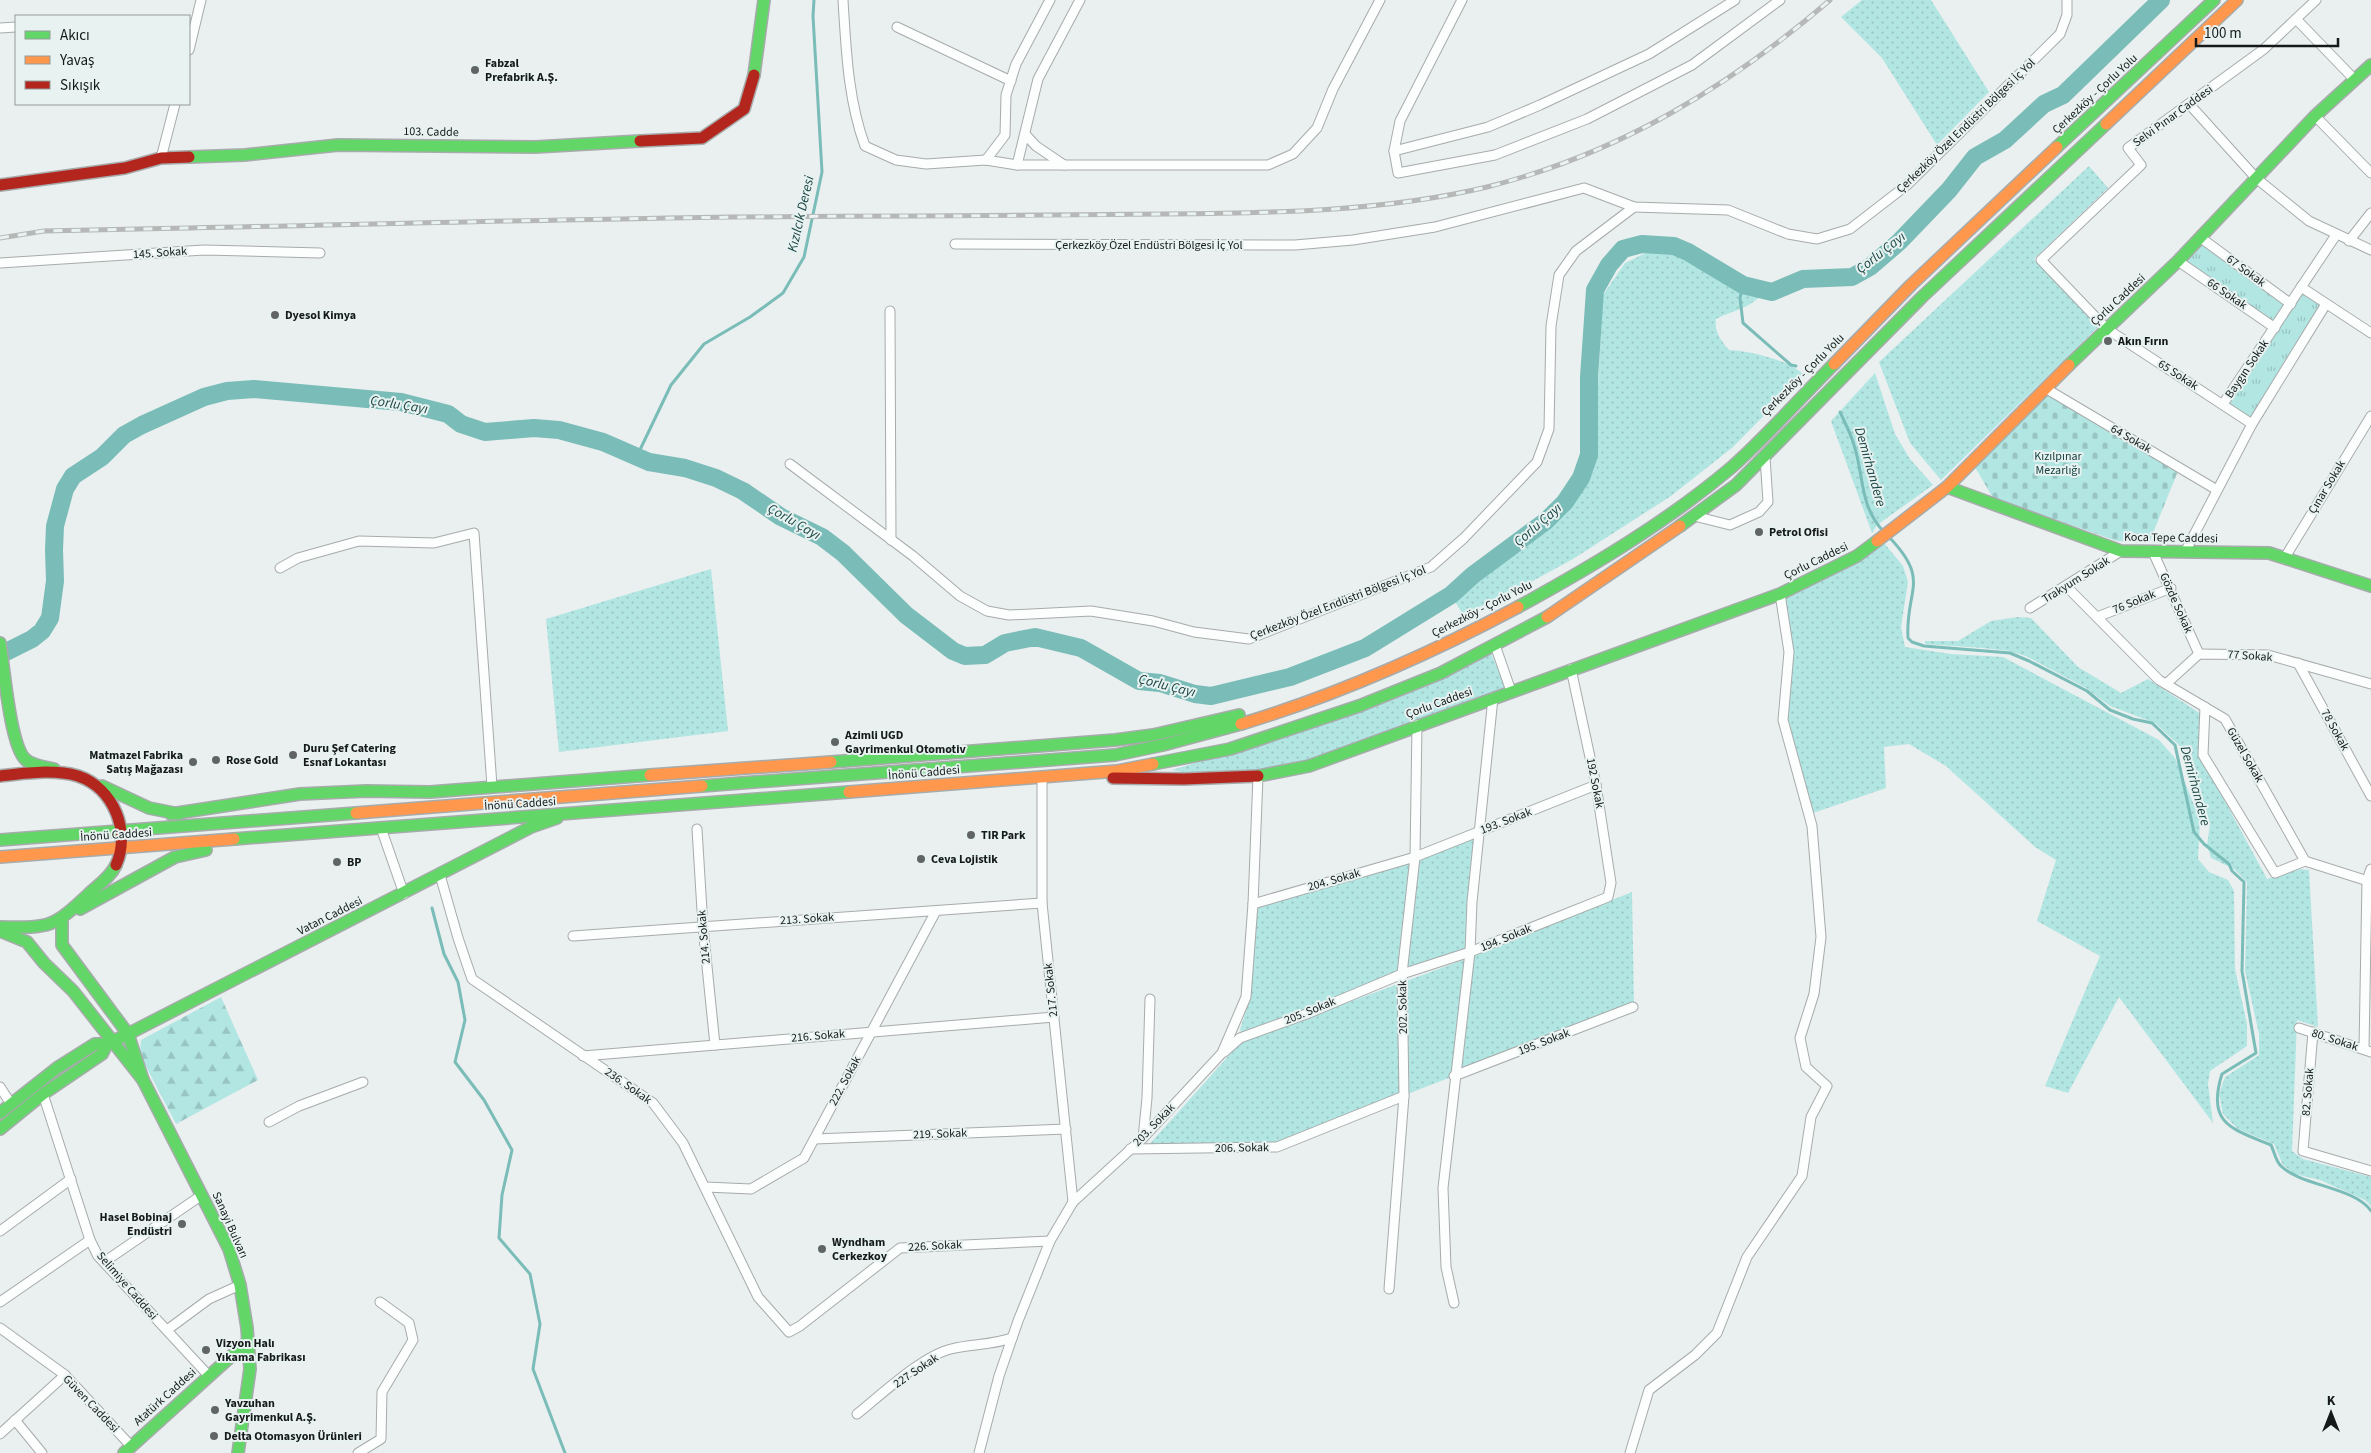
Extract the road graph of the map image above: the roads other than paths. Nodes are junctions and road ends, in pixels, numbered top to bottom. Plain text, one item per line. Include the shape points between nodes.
1 (202, 0) edge
2 (764, 0) edge
3 (843, 0) edge
4 (1050, 0) edge
5 (1080, 0) edge
6 (1380, 0) edge
7 (1462, 0) edge
8 (1735, 0) edge
9 (1780, 0) edge
10 (2067, 0) edge
11 (2214, 0) edge
12 (2237, 0) edge
13 (2316, 0) edge
14 (2296, 19) junction
15 (15, 27) edge
16 (897, 27) dead end
17 (0, 28) edge
18 (191, 29) edge
19 (2371, 65) edge
20 (2354, 80) junction
21 (1011, 81) junction
22 (175, 105) edge
23 (2190, 105) junction
24 (2315, 116) junction
25 (1025, 134) junction
26 (1394, 151) junction
27 (161, 158) junction
28 (986, 160) junction
29 (1017, 165) junction
30 (1065, 165) junction
31 (2371, 173) edge
32 (2256, 178) junction
33 (0, 185) edge
34 (1634, 207) junction
35 (2371, 213) edge
36 (2336, 234) junction
37 (2201, 238) junction
38 (2349, 241) junction
39 (955, 244) dead end
40 (2371, 250) edge
41 (320, 253) dead end
42 (2040, 260) joint
43 (2178, 261) junction
44 (0, 263) edge
45 (2301, 287) junction
46 (2291, 304) junction
47 (2326, 304) junction
48 (890, 311) dead end
49 (2276, 328) junction
50 (2107, 329) junction
51 (2371, 334) edge
52 (2045, 388) junction
53 (2223, 404) junction
54 (2371, 416) edge
55 (2252, 424) junction
56 (1765, 457) junction
57 (790, 464) dead end
58 (1947, 487) junction
59 (2217, 490) junction
60 (1694, 516) junction
61 (891, 540) junction
62 (2121, 551) junction
63 (2153, 552) junction
64 (2185, 552) junction
65 (2284, 559) junction
66 (280, 568) dead end
67 (2066, 586) junction
68 (2371, 586) edge
69 (2170, 588) junction
70 (1780, 594) junction
71 (2030, 608) dead end
72 (2097, 617) junction
73 (0, 643) edge
74 (1495, 645) junction
75 (2199, 654) junction
76 (2298, 663) junction
77 (1571, 669) junction
78 (2166, 684) junction
79 (2371, 684) edge
80 (1351, 685) junction
81 (1511, 691) junction
82 (1493, 698) junction
83 (2205, 707) junction
84 (1417, 725) junction
85 (0, 776) edge
86 (78, 776) junction
87 (1258, 776) junction
88 (1042, 777) junction
89 (492, 786) junction
90 (1596, 786) junction
91 (2371, 796) edge
92 (171, 814) junction
93 (566, 814) junction
94 (305, 818) junction
95 (381, 828) junction
96 (697, 829) dead end
97 (1481, 831) junction
98 (122, 832) junction
99 (306, 834) junction
100 (0, 840) edge
101 (124, 848) junction
102 (0, 857) edge
103 (1415, 857) junction
104 (2305, 861) junction
105 (2371, 869) edge
106 (440, 875) junction
107 (2369, 881) edge
108 (404, 894) junction
109 (1608, 897) joint
110 (1042, 903) junction
111 (1253, 904) junction
112 (936, 910) junction
113 (62, 920) junction
114 (703, 927) junction
115 (0, 929) edge
116 (573, 936) dead end
117 (1470, 952) junction
118 (1402, 974) junction
119 (1150, 1000) dead end
120 (1633, 1007) dead end
121 (1054, 1017) junction
122 (2299, 1028) dead end
123 (871, 1032) junction
124 (2313, 1032) junction
125 (128, 1034) junction
126 (110, 1043) junction
127 (715, 1045) junction
128 (2368, 1051) edge
129 (1222, 1053) junction
130 (583, 1056) junction
131 (1454, 1076) junction
132 (143, 1080) junction
133 (363, 1082) dead end
134 (0, 1087) edge
135 (43, 1094) junction
136 (1404, 1096) junction
137 (11, 1104) junction
138 (0, 1113) edge
139 (270, 1122) dead end
140 (0, 1129) edge
141 (1066, 1129) junction
142 (1142, 1138) junction
143 (815, 1139) junction
144 (1130, 1149) junction
145 (2371, 1171) edge
146 (71, 1180) junction
147 (706, 1187) junction
148 (202, 1195) junction
149 (1073, 1202) junction
150 (0, 1231) edge
151 (90, 1240) junction
152 (1050, 1241) junction
153 (104, 1262) junction
154 (240, 1285) junction
155 (1389, 1289) dead end
156 (0, 1302) edge
157 (380, 1302) dead end
158 (1454, 1303) dead end
159 (0, 1328) edge
160 (167, 1330) junction
161 (789, 1332) joint
162 (1012, 1338) junction
163 (248, 1341) junction
164 (65, 1375) junction
165 (209, 1376) junction
166 (856, 1414) dead end
167 (15, 1420) junction
168 (0, 1434) edge
169 (127, 1450) edge
170 (42, 1453) edge
171 (238, 1453) edge
172 (358, 1453) edge
173 (979, 1453) edge
174 (1630, 1453) edge

1 - 18 street
2 - 27 main road, 103. Cadde via 753,80 744,109 702,138 535,147 338,145 245,155
3 - 28 street via 847,60 857,124 865,146 896,160 926,164
4 - 21 street via 1016,64
5 - 25 street via 1038,79
6 - 30 street via 1333,88 1318,128 1293,154 1268,164
7 - 26 street via 1400,121
8 - 26 street via 1649,54 1540,105 1488,127
9 - 26 street via 1692,65 1587,119 1495,155 1398,173
10 - 34 street, Çerkezköy Özel Endüstri Bölgesi İç Yol via 2067,15 2060,34 1907,185 1850,229 1817,239 1788,234 1728,210
11 - 80 main road, Çerkezköy - Çorlu Yolu via 1911,285 1725,473 1657,524 1597,563 1432,649
12 - 56 main road via 1922,296
13 - 14 street, Selvi Pınar Caddesi
14 - 20 street
14 - 23 street, Selvi Pınar Caddesi
15 - 17 street
16 - 21 street
19 - 20 main road, Çorlu Caddesi
20 - 24 main road, Çorlu Caddesi
21 - 28 street via 1006,96 1005,135
22 - 27 street
23 - 32 street
23 - 42 street, Selvi Pınar Caddesi via 2128,148 2141,164
24 - 31 street
24 - 32 main road, Çorlu Caddesi
25 - 29 street
25 - 30 street via 1036,146
27 - 33 main road, 103. Cadde via 125,168
28 - 29 street
29 - 30 street
32 - 36 street via 2309,221
32 - 37 main road, Çorlu Caddesi
34 - 39 street, Çerkezköy Özel Endüstri Bölgesi İç Yol via 1584,188 1434,228 1353,240 1296,245
34 - 61 street, Çerkezköy Özel Endüstri Bölgesi İç Yol via 1576,251 1559,276 1551,326 1549,429 1537,462 1464,538 1431,567 1249,638 1194,632 1153,621 1090,611 1009,615 987,611 960,596
35 - 38 street
36 - 38 street
36 - 45 street, Baygın Sokak
37 - 43 main road, Çorlu Caddesi
37 - 46 street, 67 Sokak
38 - 40 street
41 - 44 street, 145. Sokak via 204,250
42 - 50 street, 65 Sokak
43 - 49 street, 66 Sokak
43 - 50 main road, Çorlu Caddesi
45 - 46 street, Baygın Sokak
45 - 47 street
46 - 49 street, Baygın Sokak
47 - 51 street
47 - 55 street
48 - 61 street
49 - 53 street, Baygın Sokak
50 - 52 main road, Çorlu Caddesi
50 - 53 street, 65 Sokak
52 - 58 main road, Çorlu Caddesi
52 - 59 street, 64 Sokak
53 - 55 street, Baygın Sokak
54 - 65 street, Çınar Sokak
55 - 59 street
56 - 60 main road via 1736,485
56 - 60 street via 1768,502 1760,512 1730,524
57 - 61 street, Çerkezköy Özel Endüstri Bölgesi İç Yol
58 - 62 main road, Koca Tepe Caddesi
58 - 70 main road, Çorlu Caddesi via 1857,556
59 - 64 street
60 - 74 main road via 1547,618
62 - 63 main road, Koca Tepe Caddesi
62 - 67 street, Trakyum Sokak
63 - 64 main road, Koca Tepe Caddesi
63 - 69 street, Gözde Sokak
64 - 65 main road, Koca Tepe Caddesi via 2269,553
65 - 68 main road, Koca Tepe Caddesi
66 - 89 street via 298,558 359,541 434,543 474,533
67 - 71 street, Trakyum Sokak
67 - 72 street, Güzel Sokak
69 - 72 street, 76 Sokak
69 - 75 street, Gözde Sokak
70 - 77 main road, Çorlu Caddesi
70 - 174 street via 1789,652 1783,720 1812,826 1821,937 1814,994 1800,1038 1806,1067 1827,1086 1812,1117 1802,1176 1747,1257 1717,1333 1695,1355 1649,1390
72 - 78 street, Güzel Sokak
73 - 86 main road via 15,739 24,758 39,766
74 - 81 street
74 - 88 main road via 1441,673 1359,706 1230,748 1117,771
75 - 76 street, 77 Sokak via 2268,655
75 - 78 street
76 - 79 street, 77 Sokak
76 - 91 street, 78 Sokak
77 - 81 main road, Çorlu Caddesi
77 - 90 street, 192 Sokak
78 - 83 street, Güzel Sokak
80 - 89 main road via 1250,713 1115,740
80 - 94 main road via 1223,729 1160,747 1115,755
81 - 82 main road, Çorlu Caddesi
82 - 84 main road, Çorlu Caddesi
82 - 97 street
83 - 104 street, Güzel Sokak via 2225,719
83 - 104 street via 2203,755 2274,873
84 - 87 main road, Çorlu Caddesi via 1310,766
84 - 103 street, 202. Sokak
85 - 86 main road via 34,773
86 - 92 main road via 132,802
86 - 98 main road via 109,798
87 - 88 main road, Çorlu Caddesi via 1184,780
87 - 111 street, 203. Sokak
88 - 93 main road, İnönü Caddesi
88 - 110 street, 217. Sokak
89 - 92 main road via 430,792 300,794
90 - 97 street, 193. Sokak
90 - 109 street, 192 Sokak via 1611,882
92 - 94 main road
93 - 95 main road, İnönü Caddesi
93 - 106 main road, Vatan Caddesi via 531,827
94 - 98 main road
95 - 99 main road, İnönü Caddesi
95 - 108 street
96 - 114 street, 214. Sokak
97 - 103 street, 193. Sokak
97 - 117 street via 1472,902
98 - 100 main road
98 - 101 main road
99 - 101 main road, İnönü Caddesi
99 - 113 main road via 175,857
101 - 102 main road, İnönü Caddesi
101 - 113 main road via 115,869
103 - 111 street, 204. Sokak
103 - 118 street, 202. Sokak
104 - 107 street
105 - 107 street
106 - 108 main road, Vatan Caddesi
106 - 130 street, 236. Sokak via 472,979
107 - 128 street
108 - 125 main road, Vatan Caddesi
109 - 117 street, 194. Sokak
110 - 112 street, 213. Sokak
110 - 121 street, 217. Sokak
111 - 129 street, 203. Sokak via 1246,997
112 - 114 street, 213. Sokak
112 - 123 street, 222. Sokak
113 - 115 main road via 48,925
113 - 125 main road via 62,945
114 - 116 street, 213. Sokak
114 - 127 street, 214. Sokak
115 - 126 main road via 27,942 73,991
117 - 118 street, 194. Sokak
117 - 131 street
118 - 129 street, 205. Sokak via 1240,1038
118 - 136 street, 202. Sokak
119 - 142 street via 1147,1098
120 - 131 street, 195. Sokak
121 - 123 street, 216. Sokak
121 - 141 street, 217. Sokak
122 - 124 street, 80. Sokak
123 - 127 street, 216. Sokak
123 - 143 street, 222. Sokak
124 - 128 street, 80. Sokak
124 - 145 street, 82. Sokak via 2303,1151
125 - 126 main road, Vatan Caddesi
125 - 132 main road
126 - 132 main road
126 - 135 main road, Vatan Caddesi via 102,1054
126 - 137 main road, Vatan Caddesi via 94,1044
127 - 130 street, 216. Sokak
129 - 142 street, 203. Sokak
130 - 147 street, 236. Sokak via 654,1103 683,1143
131 - 158 street via 1443,1188 1446,1267
132 - 148 main road, Sanayi Bulvarı
133 - 139 street via 299,1106
134 - 137 street
135 - 140 main road, Vatan Caddesi
135 - 146 street, Selimiye Caddesi
136 - 144 street, 206. Sokak via 1277,1147
136 - 155 street, 202. Sokak
137 - 138 main road, Vatan Caddesi
141 - 143 street, 219. Sokak
141 - 149 street, 217. Sokak
142 - 144 street, 203. Sokak
143 - 147 street, 222. Sokak via 804,1158 751,1189
144 - 149 street, 203. Sokak
146 - 150 street
146 - 151 street, Selimiye Caddesi
147 - 161 street, 236. Sokak via 758,1297
148 - 153 street
148 - 154 main road, Sanayi Bulvarı via 229,1249
149 - 152 street, 203. Sokak
151 - 153 street, Selimiye Caddesi
151 - 156 street
152 - 161 street, 226. Sokak via 900,1248
152 - 162 street, 203. Sokak
153 - 160 street, Selimiye Caddesi
154 - 160 street via 209,1299
154 - 163 main road, Sanayi Bulvarı
157 - 172 street via 409,1323 413,1340 382,1392 381,1439
159 - 164 street, Güven Caddesi
160 - 165 street, Selimiye Caddesi
162 - 166 street, 227 Sokak via 996,1344 951,1349 932,1357
162 - 173 street, 203. Sokak
163 - 165 main road, Atatürk Caddesi
163 - 171 main road, Sanayi Bulvarı via 250,1369
164 - 167 street
164 - 169 street, Güven Caddesi
165 - 169 main road, Atatürk Caddesi
167 - 168 street
167 - 170 street

